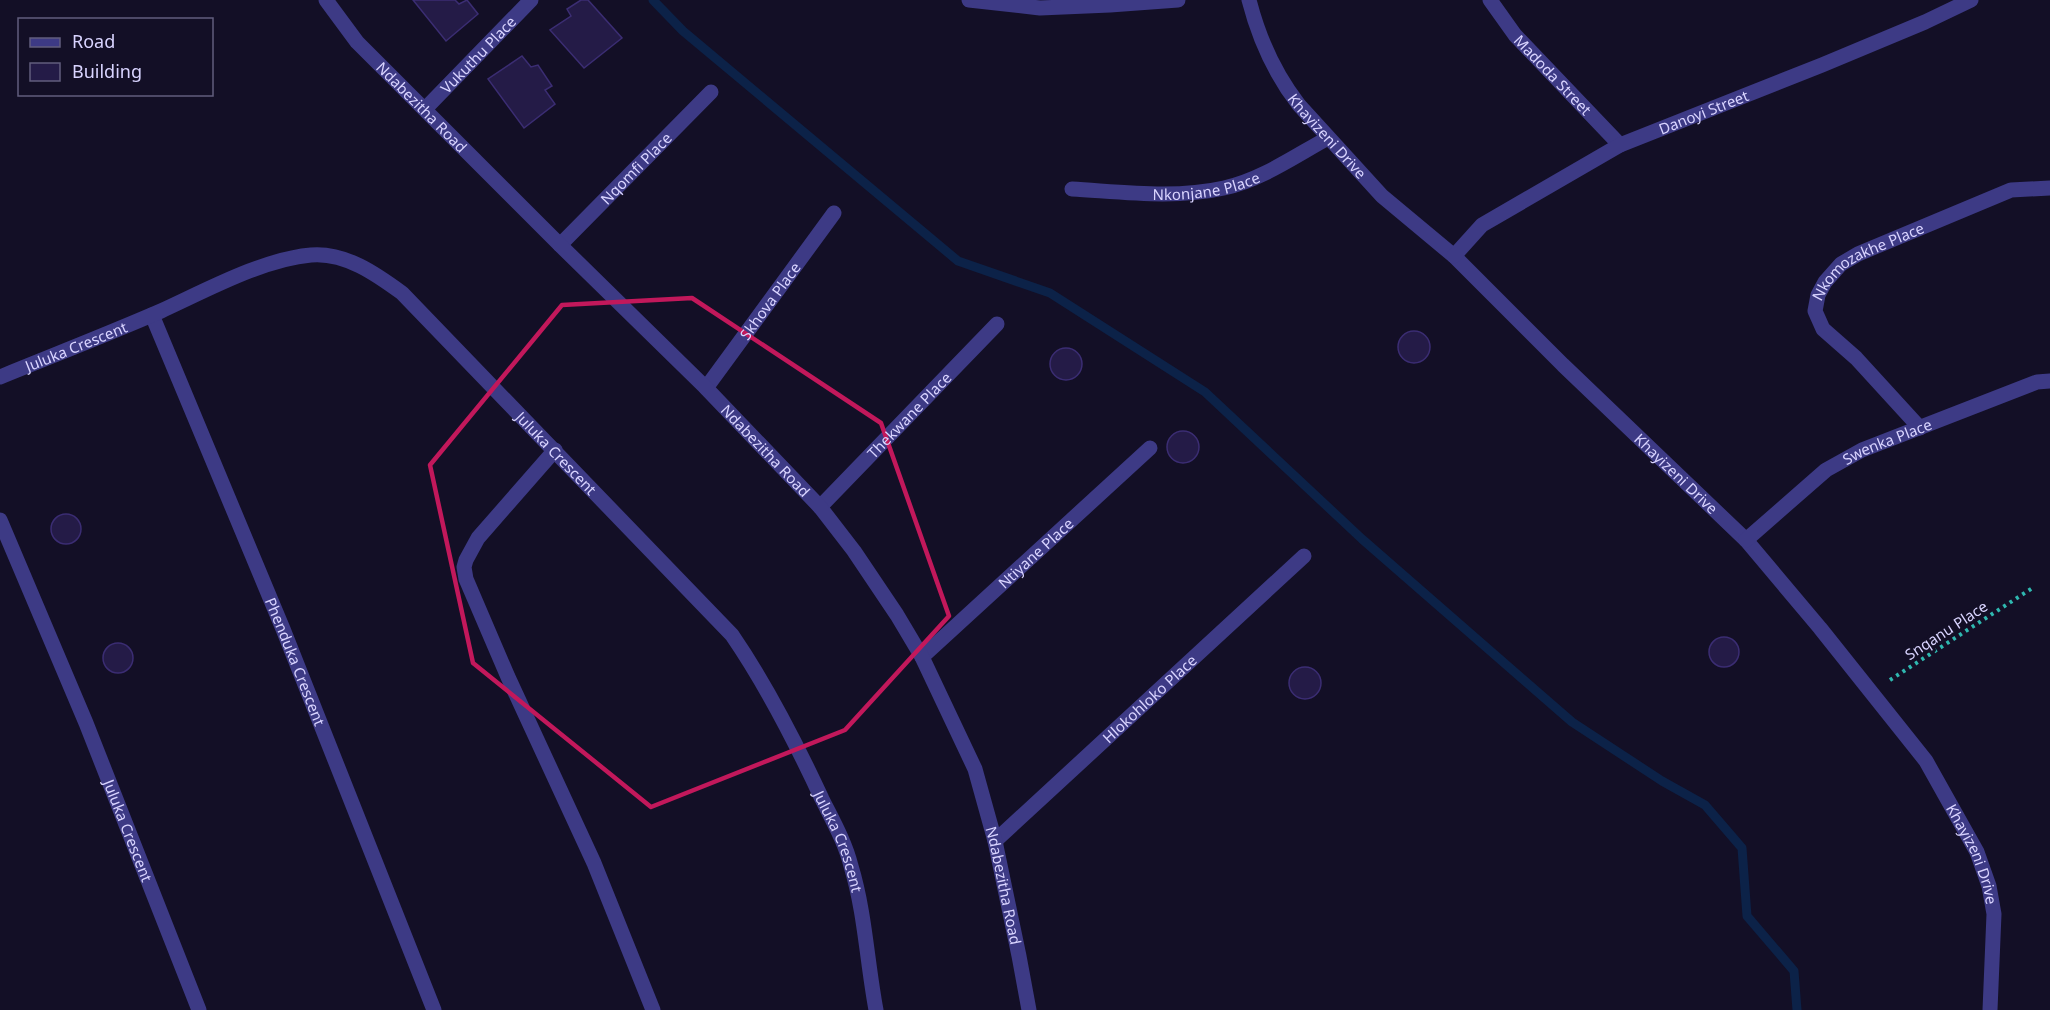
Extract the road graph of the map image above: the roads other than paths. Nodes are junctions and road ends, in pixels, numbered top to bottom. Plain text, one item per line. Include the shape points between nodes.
1 (326, 0) edge
2 (531, 0) edge
3 (969, 0) edge
4 (1178, 0) edge
5 (1249, 0) edge
6 (1490, 0) edge
7 (1971, 0) edge
8 (711, 92) dead end
9 (425, 109) junction
10 (1328, 138) junction
11 (1620, 145) junction
12 (2050, 188) edge
13 (1072, 189) dead end
14 (834, 213) dead end
15 (560, 245) junction
16 (1454, 256) junction
17 (152, 315) junction
18 (997, 324) dead end
19 (0, 377) edge
20 (2050, 381) edge
21 (706, 387) junction
22 (1920, 428) junction
23 (1150, 448) dead end
24 (555, 450) junction
25 (820, 507) junction
26 (0, 520) edge
27 (1746, 540) junction
28 (1304, 556) dead end
29 (922, 657) junction
30 (995, 841) junction
31 (199, 1010) edge
32 (434, 1010) edge
33 (653, 1010) edge
34 (876, 1010) edge
35 (1029, 1010) edge
36 (1990, 1010) edge

1 - 9 street, Ndabezitha Road via 357,42
2 - 9 street, Vukuthu Place
3 - 4 street via 1040,8
5 - 10 street, Khayizeni Drive via 1270,61 1293,97
6 - 11 street, Madoda Street via 1515,35
7 - 11 street, Danoyi Street via 1822,65
8 - 15 street, Nqomfi Place
9 - 15 street, Ndabezitha Road
10 - 13 street, Nkonjane Place via 1260,175 1226,188 1164,195
10 - 16 street, Khayizeni Drive via 1382,196
11 - 16 street, Danoyi Street via 1482,225
12 - 22 street, Nkomozakhe Place via 2011,190 1858,254 1841,264 1825,282 1815,311 1823,329 1856,358
14 - 21 street, Skhova Place
15 - 21 street, Ndabezitha Road
16 - 27 street, Khayizeni Drive
17 - 19 street, Juluka Crescent
17 - 24 street, Juluka Crescent via 289,258 313,255 344,259 380,276 402,293
17 - 32 street, Phenduka Crescent via 283,629
18 - 25 street, Thekwane Place
20 - 22 street, Swenka Place via 2037,382
21 - 25 street, Ndabezitha Road
22 - 27 street, Swenka Place via 1862,450 1826,470
23 - 29 street, Ntiyane Place
24 - 33 street via 478,538 466,560 466,579 594,862
24 - 34 street, Juluka Crescent via 713,612 749,659 842,838 861,909
25 - 29 street, Ndabezitha Road via 854,550
26 - 31 street, Juluka Crescent via 86,723
27 - 36 street, Khayizeni Drive via 1926,761 1977,852 1994,914
28 - 30 street, Hlokohloko Place
29 - 30 street, Ndabezitha Road via 975,770
30 - 35 street, Ndabezitha Road

